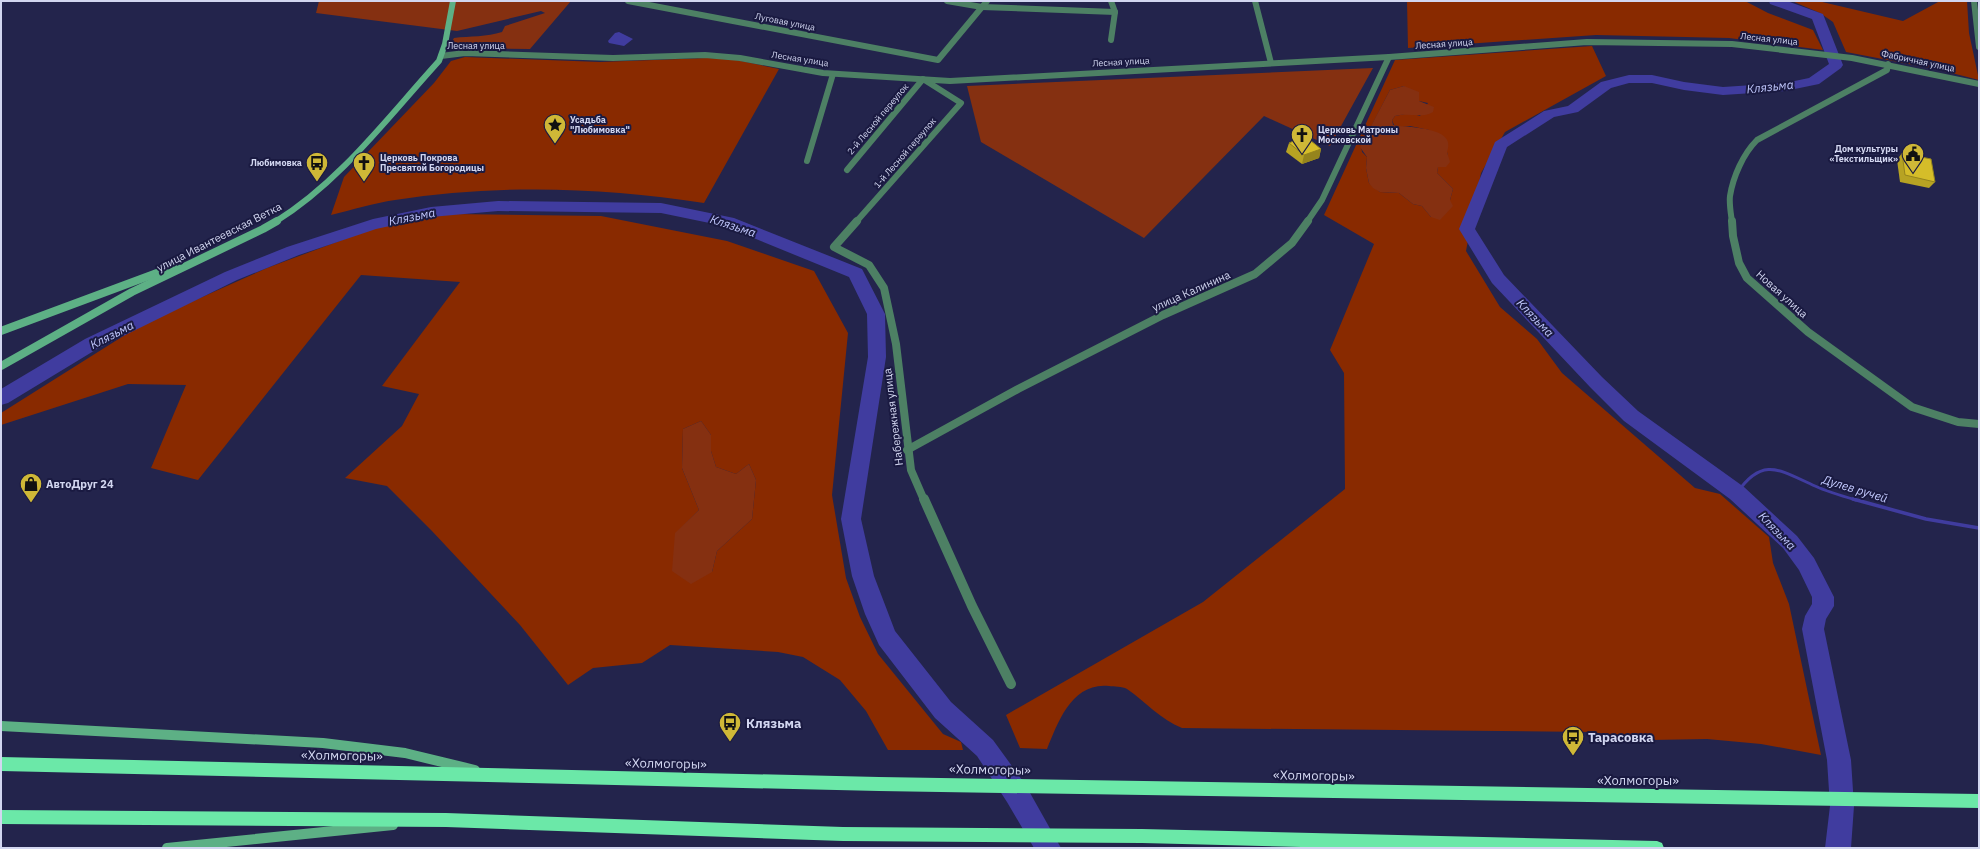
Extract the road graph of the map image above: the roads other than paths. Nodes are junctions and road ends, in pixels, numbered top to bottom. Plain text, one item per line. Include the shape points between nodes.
1 (453, 1) edge
2 (628, 1) edge
3 (947, 1) edge
4 (987, 1) edge
5 (1112, 1) edge
6 (1255, 1) edge
7 (1974, 1) edge
8 (982, 7) junction
9 (1115, 12) junction
10 (1111, 40) dead end
11 (1979, 46) edge
12 (441, 56) junction
13 (1389, 57) junction
14 (1852, 58) joint
15 (1271, 63) junction
16 (1888, 64) junction
17 (833, 74) junction
18 (924, 79) junction
19 (1979, 84) edge
20 (807, 160) dead end
21 (847, 170) dead end
22 (231, 244) junction
23 (834, 247) joint
24 (1, 331) edge
25 (1, 366) edge
26 (1979, 424) edge
27 (907, 450) junction
28 (1011, 684) dead end
29 (1, 726) edge
30 (1, 764) edge
31 (495, 775) junction
32 (1979, 794) edge
33 (1906, 800) junction
34 (1979, 801) edge
35 (1, 818) edge
36 (446, 820) junction
37 (167, 848) edge
38 (1656, 848) edge

1 - 12 main road, улица Ивантеевская Ветка
2 - 8 street, Луговая улица via 938,60
3 - 8 street
4 - 8 street
5 - 9 street
6 - 15 street
7 - 11 street
8 - 9 street
9 - 10 street
12 - 17 street, Лесная улица via 465,54 613,58 705,54
12 - 22 main road, улица Ивантеевская Ветка via 336,174 311,198 278,220
13 - 14 street, Лесная улица via 1587,42 1732,44
13 - 15 street, Лесная улица
13 - 27 street, улица Калинина via 1322,200 1292,243 1255,274 1163,315 1018,389
14 - 16 street, Фабричная улица
15 - 18 street, Лесная улица via 950,81
16 - 19 street, Фабричная улица
16 - 26 street, Новая улица via 1887,70 1757,140 1750,147 1740,165 1730,197 1733,236 1740,263 1748,278 1808,332 1912,407 1958,422
17 - 18 street, Лесная улица
17 - 20 street
18 - 21 street, 2-й Лесной переулок
18 - 23 street, 1-й Лесной переулок via 961,103
22 - 24 main road
22 - 25 main road, улица Ивантеевская Ветка via 132,292
23 - 27 street, Набережная улица via 869,265 884,288 896,344
27 - 28 street, Набережная улица via 911,470 972,606
29 - 31 main road via 323,743 405,753
30 - 31 highway, «Холмогоры»
31 - 33 highway, «Холмогоры» via 879,784
32 - 33 street
33 - 34 highway, «Холмогоры»
35 - 36 highway
36 - 37 main road
36 - 38 highway via 835,834 1142,836

